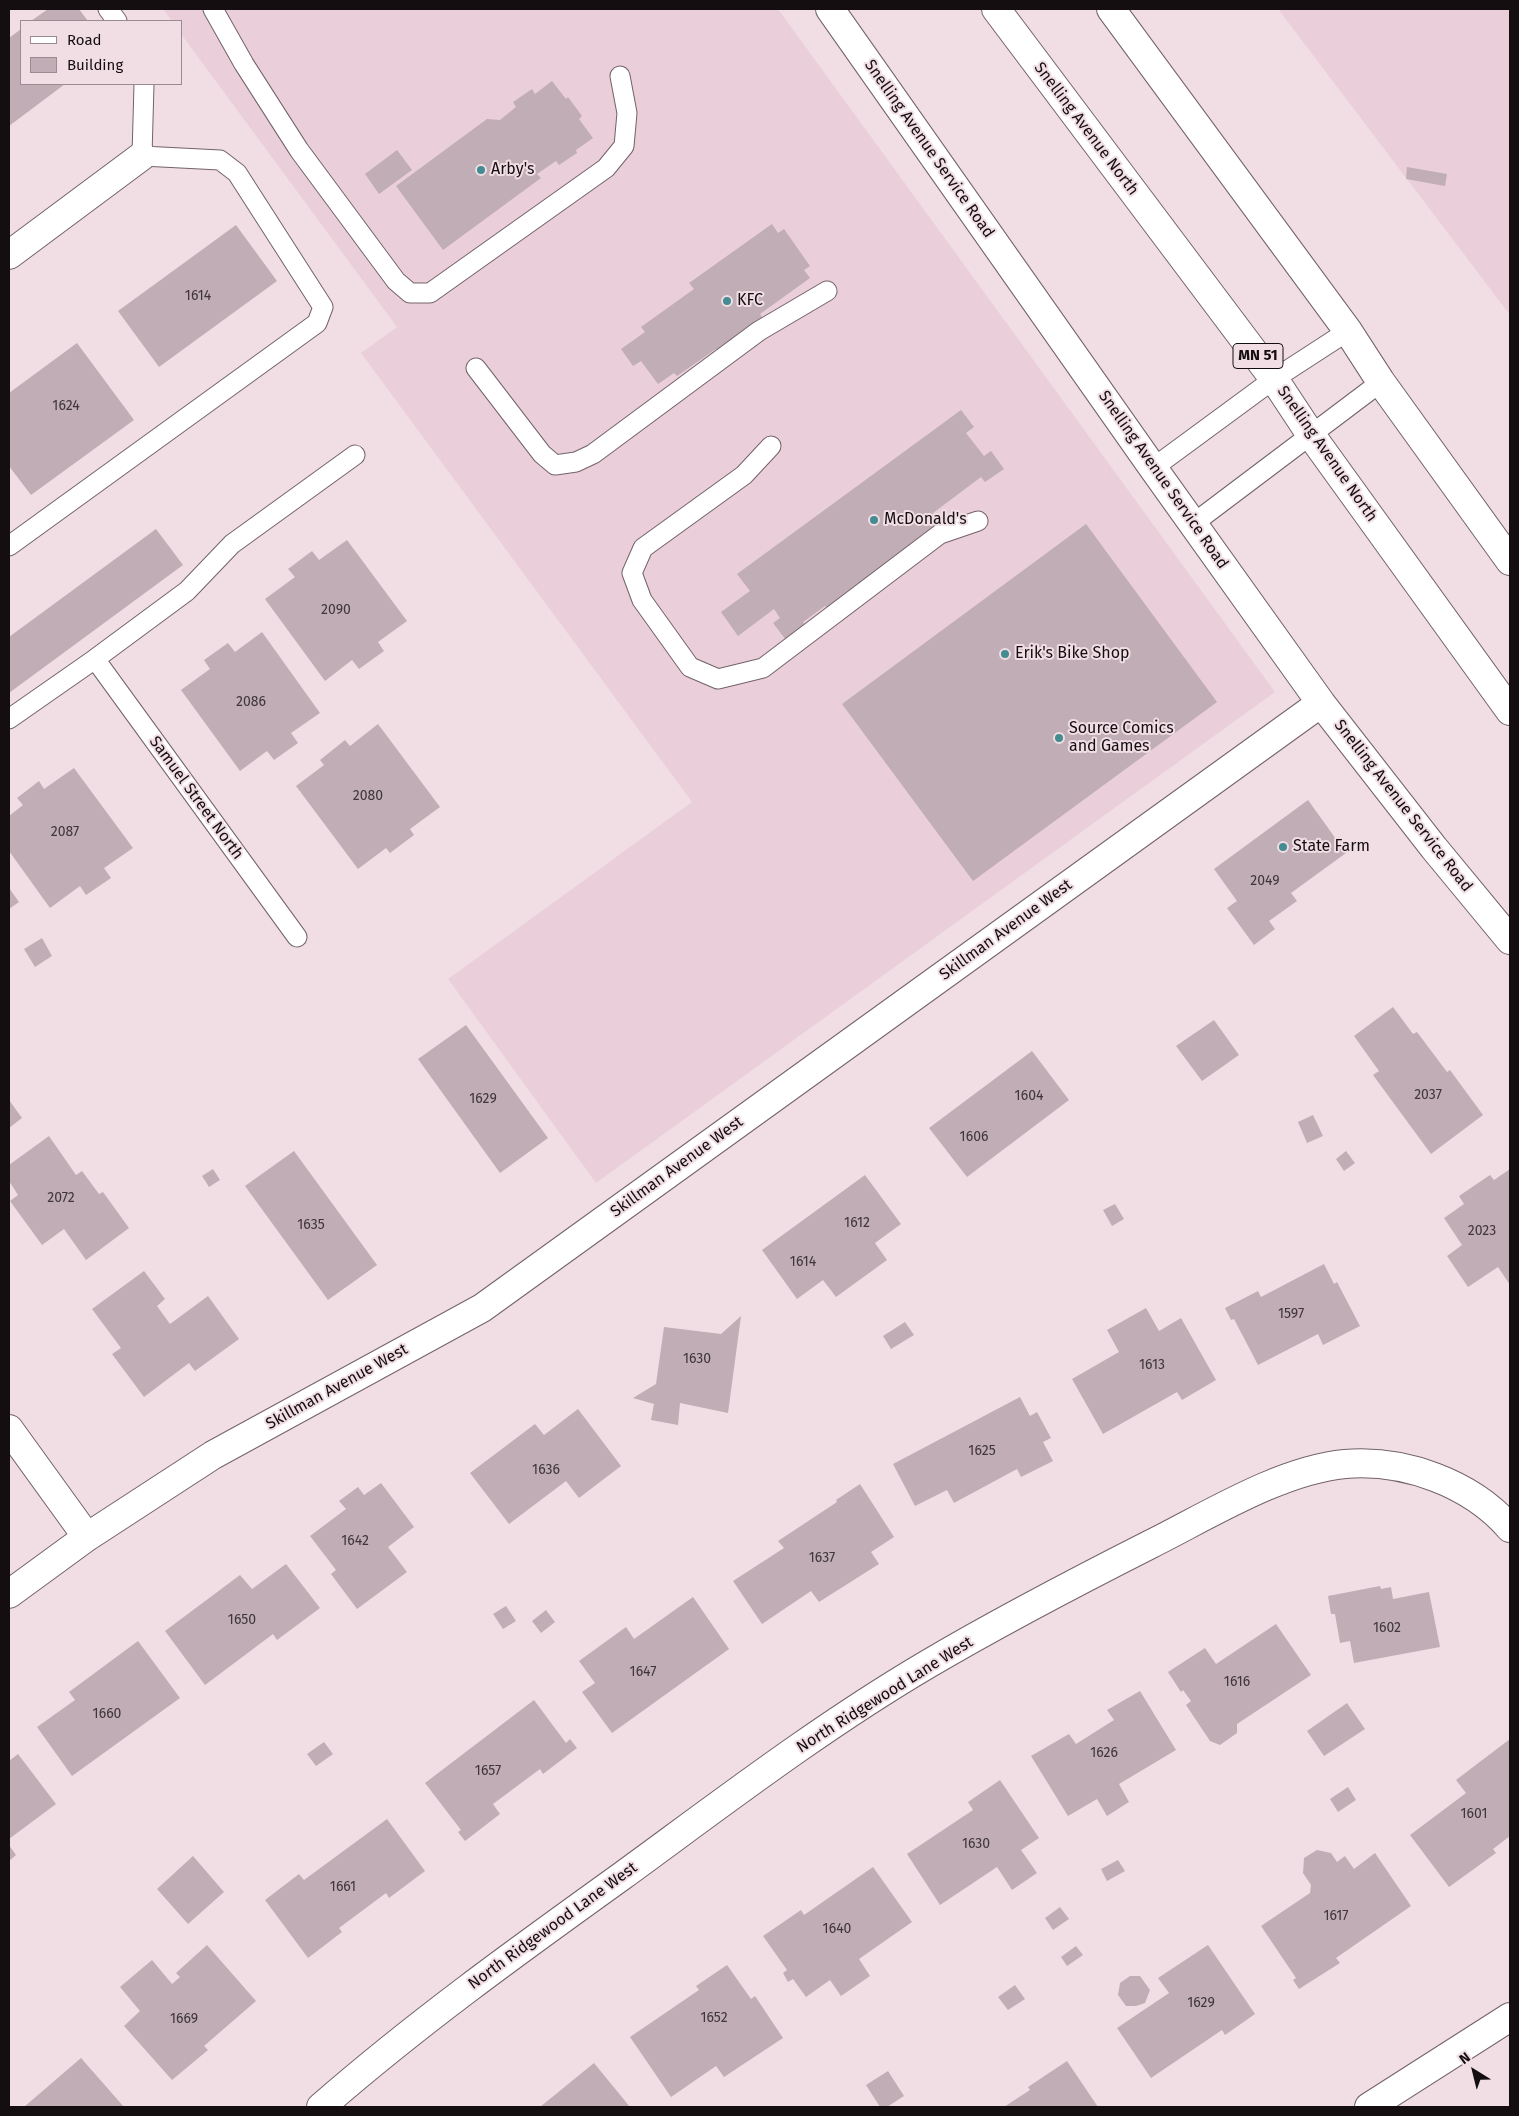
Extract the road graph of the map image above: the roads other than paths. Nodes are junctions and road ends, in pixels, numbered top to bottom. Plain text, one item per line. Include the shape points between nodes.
1 (108, 9) edge
2 (213, 9) edge
3 (830, 9) edge
4 (996, 9) edge
5 (1111, 9) edge
6 (116, 20) edge
7 (620, 76) dead end
8 (144, 85) edge
9 (142, 156) junction
10 (9, 255) edge
11 (826, 291) dead end
12 (1348, 330) junction
13 (476, 368) dead end
14 (1274, 379) junction
15 (1381, 382) junction
16 (1311, 435) junction
17 (771, 446) dead end
18 (355, 454) dead end
19 (1153, 468) junction
20 (978, 521) dead end
21 (1194, 523) junction
22 (9, 546) edge
23 (1510, 562) edge
24 (95, 659) junction
25 (1321, 703) junction
26 (1510, 711) edge
27 (9, 719) edge
28 (297, 937) dead end
29 (1510, 940) edge
30 (9, 1429) edge
31 (1510, 1528) edge
32 (87, 1537) junction
33 (9, 1594) edge
34 (1510, 2017) edge
35 (321, 2107) edge
36 (1368, 2107) edge

1 - 6 lane
2 - 7 lane via 299,150 396,281 410,293 430,293 606,168 624,146 627,114
3 - 19 street, Snelling Avenue Service Road
4 - 14 street, Snelling Avenue North / MN 51
5 - 12 street
8 - 9 lane
9 - 10 street
9 - 22 lane via 220,160 237,172 323,307 317,323
11 - 13 lane via 759,331 593,454 576,462 555,465 542,454
12 - 14 lane
12 - 15 street
14 - 16 street, Snelling Avenue North / MN 51
14 - 19 lane
15 - 16 lane
15 - 23 street
16 - 21 lane
16 - 26 street, Snelling Avenue North / MN 51
17 - 20 lane via 744,475 643,548 632,573 642,600 690,667 718,679 763,668 940,534
18 - 24 lane via 232,544 187,591
19 - 21 street, Snelling Avenue Service Road
21 - 25 street, Snelling Avenue Service Road
24 - 27 lane
24 - 28 lane, Samuel Street North
25 - 29 street, Snelling Avenue Service Road
25 - 32 street, Skillman Avenue West via 482,1308 213,1455
30 - 32 street
31 - 35 street, North Ridgewood Lane West via 1472,1496 1433,1476 1390,1465 1346,1464 1303,1471 1263,1488 1074,1584 936,1660 808,1741 434,2014
32 - 33 street, Skillman Avenue West
34 - 36 street

